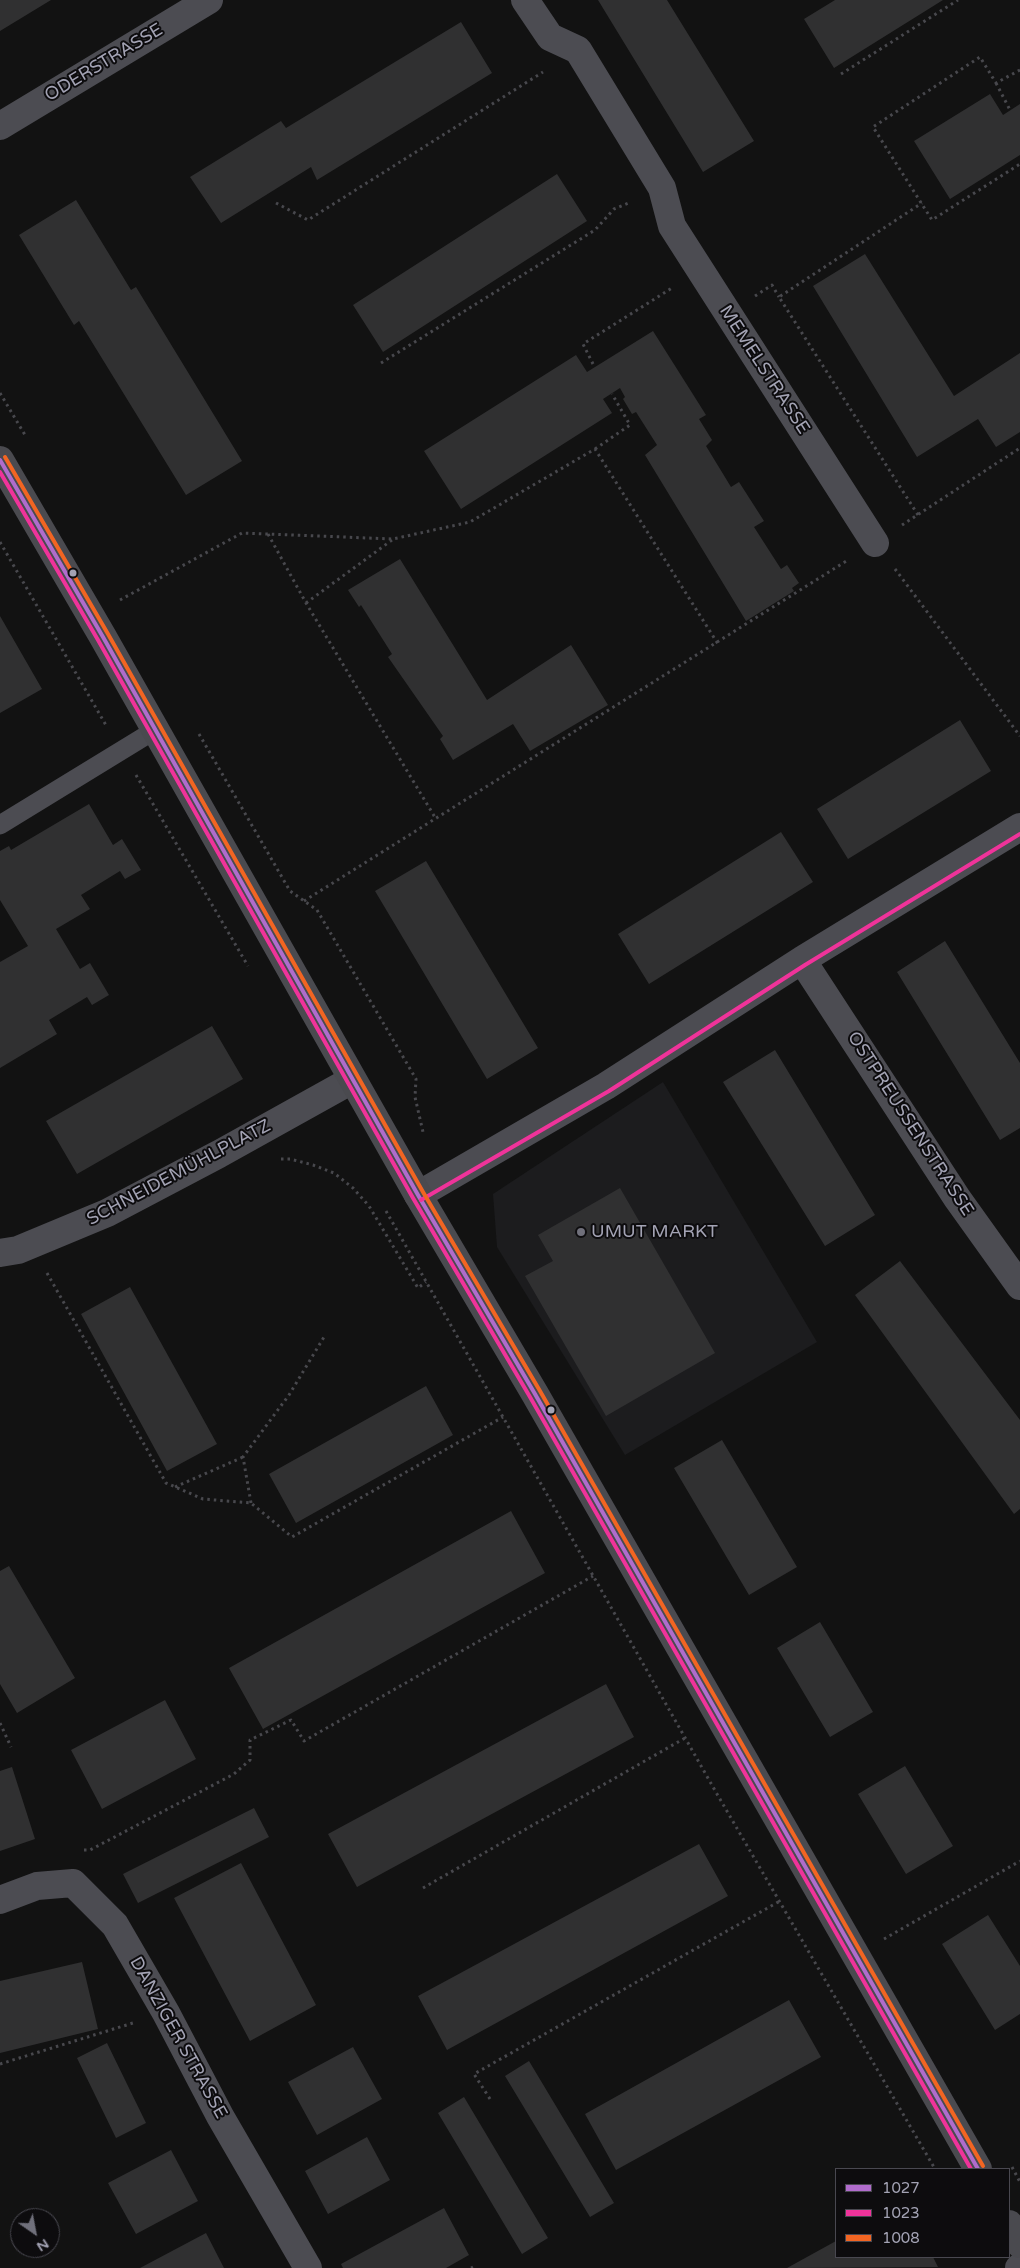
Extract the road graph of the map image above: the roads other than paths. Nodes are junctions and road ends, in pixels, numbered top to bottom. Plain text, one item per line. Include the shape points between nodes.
1 (208, 0) edge
2 (526, 0) edge
3 (0, 126) edge
4 (0, 460) edge
5 (875, 543) road end
6 (155, 730) junction
7 (0, 825) edge
8 (1020, 827) edge
9 (802, 960) junction
10 (352, 1080) junction
11 (418, 1195) junction
12 (0, 1252) edge
13 (1020, 1286) edge
14 (0, 1900) edge
15 (977, 2168) edge
16 (1010, 2226) edge
17 (1020, 2244) edge
18 (308, 2268) edge

1 - 3 street, ODERSTRASSE
2 - 5 street, MEMELSTRASSE via 550,37 578,50 662,188 672,226
4 - 6 street
6 - 7 lane
6 - 10 street
8 - 9 street
9 - 11 street via 606,1086
9 - 13 street, OSTPREUSSENSTRASSE via 957,1198
10 - 11 street
10 - 12 street, SCHNEIDEMÜHLPLATZ via 107,1214 18,1250
11 - 15 street via 536,1394
14 - 18 street, DANZIGER STRASSE via 37,1886 73,1883 115,1925
16 - 17 street

